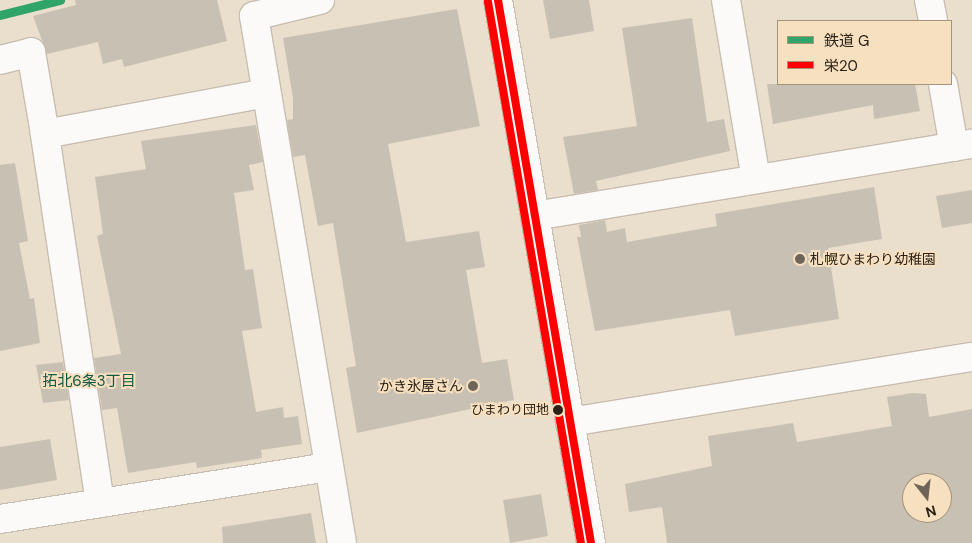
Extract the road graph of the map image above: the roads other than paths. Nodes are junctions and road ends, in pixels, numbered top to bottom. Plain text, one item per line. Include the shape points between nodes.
1 (320, 0) edge
2 (498, 0) edge
3 (726, 0) edge
4 (929, 0) edge
5 (933, 20) edge
6 (0, 60) edge
7 (943, 85) edge
8 (266, 92) junction
9 (45, 134) junction
10 (963, 145) edge
11 (756, 179) junction
12 (535, 216) junction
13 (972, 357) edge
14 (570, 422) junction
15 (329, 467) junction
16 (100, 502) junction
17 (0, 519) edge
18 (342, 543) edge
19 (591, 543) edge

1 - 8 street via 254,16
2 - 12 street
3 - 11 street
4 - 5 street
6 - 9 street via 31,52
7 - 10 street
8 - 9 street
8 - 15 street
9 - 16 street
10 - 11 street
11 - 12 street
12 - 14 street
13 - 14 street
14 - 19 street
15 - 16 street
15 - 18 street
16 - 17 street

